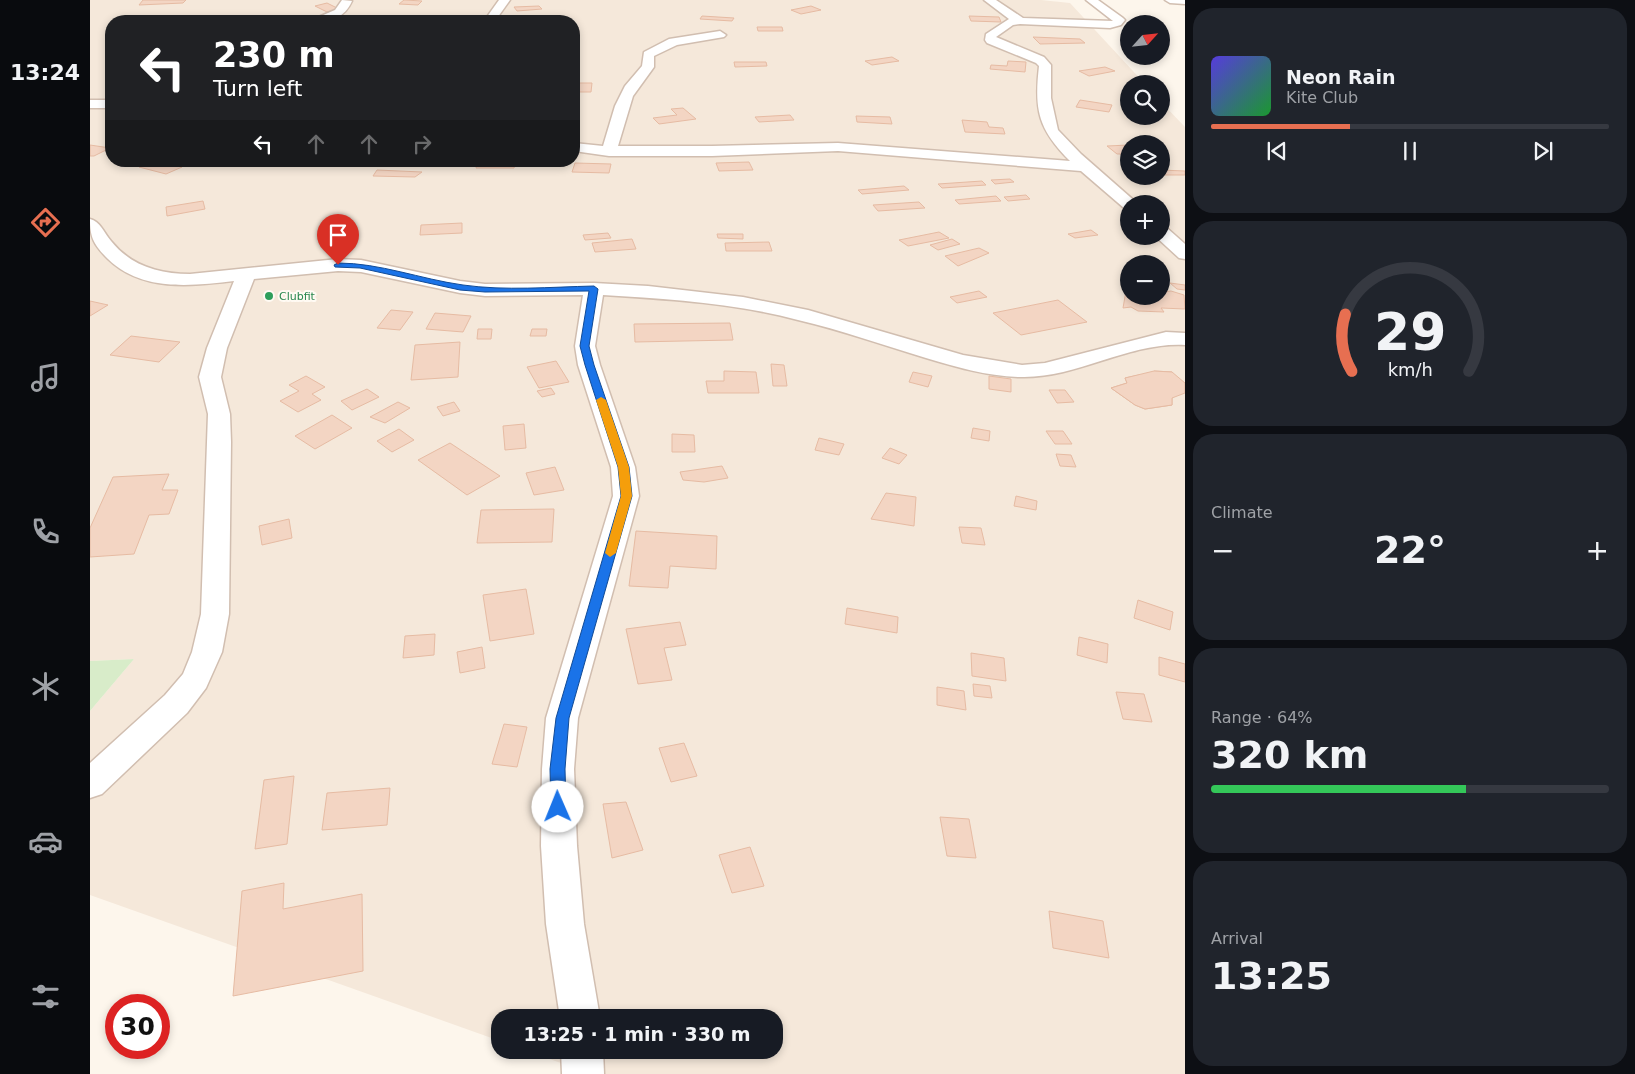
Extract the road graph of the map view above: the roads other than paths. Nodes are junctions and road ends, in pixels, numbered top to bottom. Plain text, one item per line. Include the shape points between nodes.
1 (504, 0) edge
2 (989, 0) edge
3 (1091, 0) edge
4 (1170, 0) edge
5 (347, 1) dead end
6 (1185, 1) edge
7 (334, 15) edge
8 (496, 15) edge
9 (1020, 21) junction
10 (720, 35) dead end
11 (90, 104) edge
12 (105, 104) edge
13 (580, 148) edge
14 (609, 151) junction
15 (1088, 167) junction
16 (1120, 195) edge
17 (90, 224) edge
18 (1170, 240) edge
19 (1185, 254) edge
20 (246, 275) junction
21 (594, 289) junction
22 (1185, 338) edge
23 (90, 784) edge
24 (579, 1009) edge
25 (582, 1059) edge
26 (583, 1074) edge

1 - 8 street
2 - 9 street
3 - 9 street via 1119,20 1117,23
4 - 6 street
5 - 7 street via 344,9
9 - 15 street via 1010,22 996,31 990,36 991,40 1045,64 1047,118 1051,131 1061,145
10 - 14 street via 678,40 662,45 648,55 648,67 624,97
11 - 12 street
13 - 14 street
14 - 15 street via 838,146
15 - 16 street
17 - 20 street via 111,253 148,276 175,281
18 - 19 street
20 - 21 street via 338,265 360,266 485,290
20 - 23 street via 217,348 210,377 219,414 219,452 215,614 207,652 196,680 176,704
21 - 22 street via 657,293 772,308 959,361 1022,371 1046,368 1145,342
21 - 24 street via 585,346 623,467 626,496 562,718 558,769 559,846 565,924
25 - 26 street

